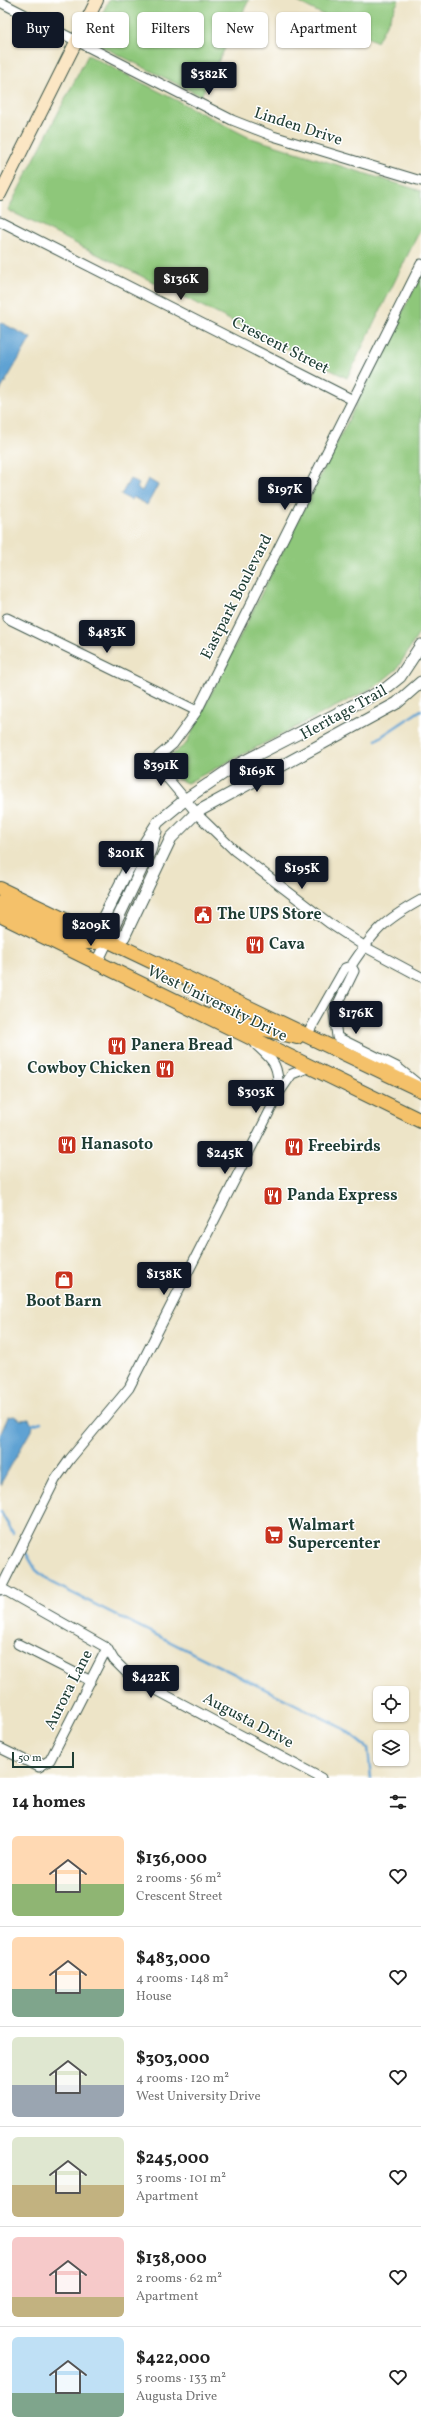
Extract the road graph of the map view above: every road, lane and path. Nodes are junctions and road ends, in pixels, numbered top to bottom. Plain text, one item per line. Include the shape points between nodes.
1 (97, 0) edge
2 (0, 2) edge
3 (91, 12) edge
4 (72, 38) edge
5 (73, 48) edge
6 (92, 48) edge
7 (421, 181) edge
8 (0, 194) edge
9 (0, 221) edge
10 (421, 264) edge
11 (353, 400) junction
12 (7, 618) dead end
13 (421, 645) edge
14 (421, 682) edge
15 (196, 711) junction
16 (186, 799) junction
17 (197, 812) junction
18 (0, 890) edge
19 (421, 900) edge
20 (0, 903) edge
21 (0, 915) edge
22 (101, 936) junction
23 (124, 937) junction
24 (364, 946) junction
25 (96, 964) junction
26 (351, 966) junction
27 (421, 977) edge
28 (247, 1006) junction
29 (306, 1035) junction
30 (247, 1037) junction
31 (324, 1043) junction
32 (310, 1067) junction
33 (421, 1086) edge
34 (421, 1090) edge
35 (279, 1093) junction
36 (421, 1121) edge
37 (0, 1589) edge
38 (18, 1644) dead end
39 (107, 1648) junction
40 (91, 1680) junction
41 (0, 1748) edge
42 (321, 1778) edge

1 - 3 main road
2 - 4 street, Linden Drive
5 - 8 main road
6 - 7 street, Linden Drive via 232,120 273,136
9 - 11 street, Crescent Street
10 - 11 street, Eastpark Boulevard
11 - 15 street, Eastpark Boulevard
12 - 15 street
13 - 16 street, Heritage Trail via 400,677 385,689 233,767
14 - 17 street, Heritage Trail via 397,703
15 - 16 street, Eastpark Boulevard via 184,732 153,761
16 - 17 street
16 - 22 street, Heritage Trail via 162,818 150,851
17 - 23 street, Heritage Trail via 171,838
17 - 24 street via 235,851 329,923
18 - 22 main road, West University Drive
19 - 24 street via 384,923
20 - 22 main road via 85,942 96,942
21 - 25 main road, West University Drive
22 - 23 main road
22 - 25 street, Heritage Trail
22 - 28 main road, West University Drive
23 - 28 main road via 139,947 239,994
24 - 26 street
24 - 27 street
25 - 30 main road, West University Drive
25 - 31 main road via 117,965 245,1023
26 - 29 street via 345,968
26 - 33 street via 354,971 334,1012 337,1037 397,1067
28 - 29 main road, West University Drive
29 - 31 main road, West University Drive
30 - 32 main road, West University Drive
30 - 35 street via 274,1062
31 - 34 main road, West University Drive
32 - 35 street via 292,1074
32 - 36 main road, West University Drive
35 - 37 street via 129,1388 55,1480
37 - 39 street, Augusta Drive
38 - 40 street
39 - 40 street, Aurora Lane
39 - 42 street, Augusta Drive via 114,1660 130,1676
40 - 41 street, Aurora Lane via 53,1754 45,1764 38,1767

